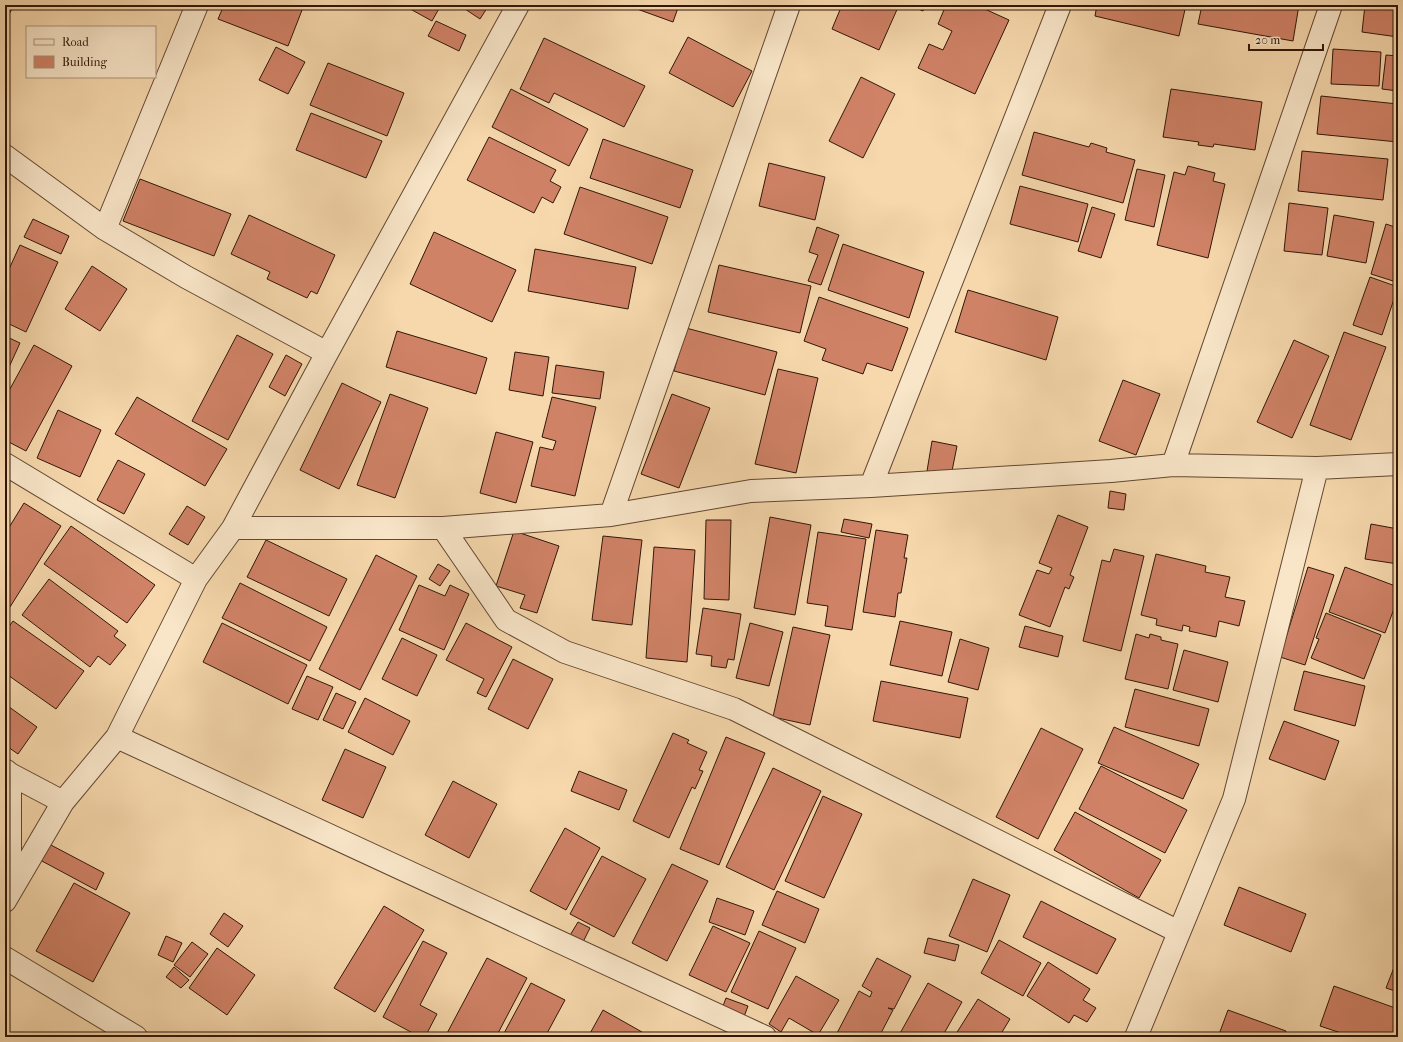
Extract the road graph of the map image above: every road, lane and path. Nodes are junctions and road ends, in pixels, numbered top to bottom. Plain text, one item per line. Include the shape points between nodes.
1 (197, 5) edge
2 (518, 5) edge
3 (789, 5) edge
4 (1060, 5) edge
5 (1331, 5) edge
6 (5, 156) edge
7 (105, 229) junction
8 (327, 352) junction
9 (5, 464) edge
10 (1398, 464) edge
11 (1173, 465) junction
12 (1317, 468) junction
13 (870, 486) junction
14 (611, 515) junction
15 (233, 528) junction
16 (443, 528) junction
17 (196, 579) junction
18 (117, 737) junction
19 (7, 772) edge
20 (63, 802) junction
21 (7, 897) edge
22 (1179, 932) junction
23 (5, 958) edge
24 (136, 1037) edge
25 (765, 1037) edge
26 (1136, 1037) edge

1 - 7 street
2 - 8 street
3 - 14 street
4 - 13 street
5 - 11 street
6 - 7 street
7 - 8 street via 186,277
8 - 15 street
9 - 17 street
10 - 12 street
11 - 12 street
11 - 13 street
12 - 22 street via 1234,799
13 - 14 street via 751,491
14 - 16 street
15 - 16 street
15 - 17 street
16 - 22 street via 506,620 565,652 734,709
17 - 18 street
18 - 20 street
18 - 25 street
19 - 20 street
19 - 21 street
20 - 21 street
22 - 26 street
23 - 24 street

